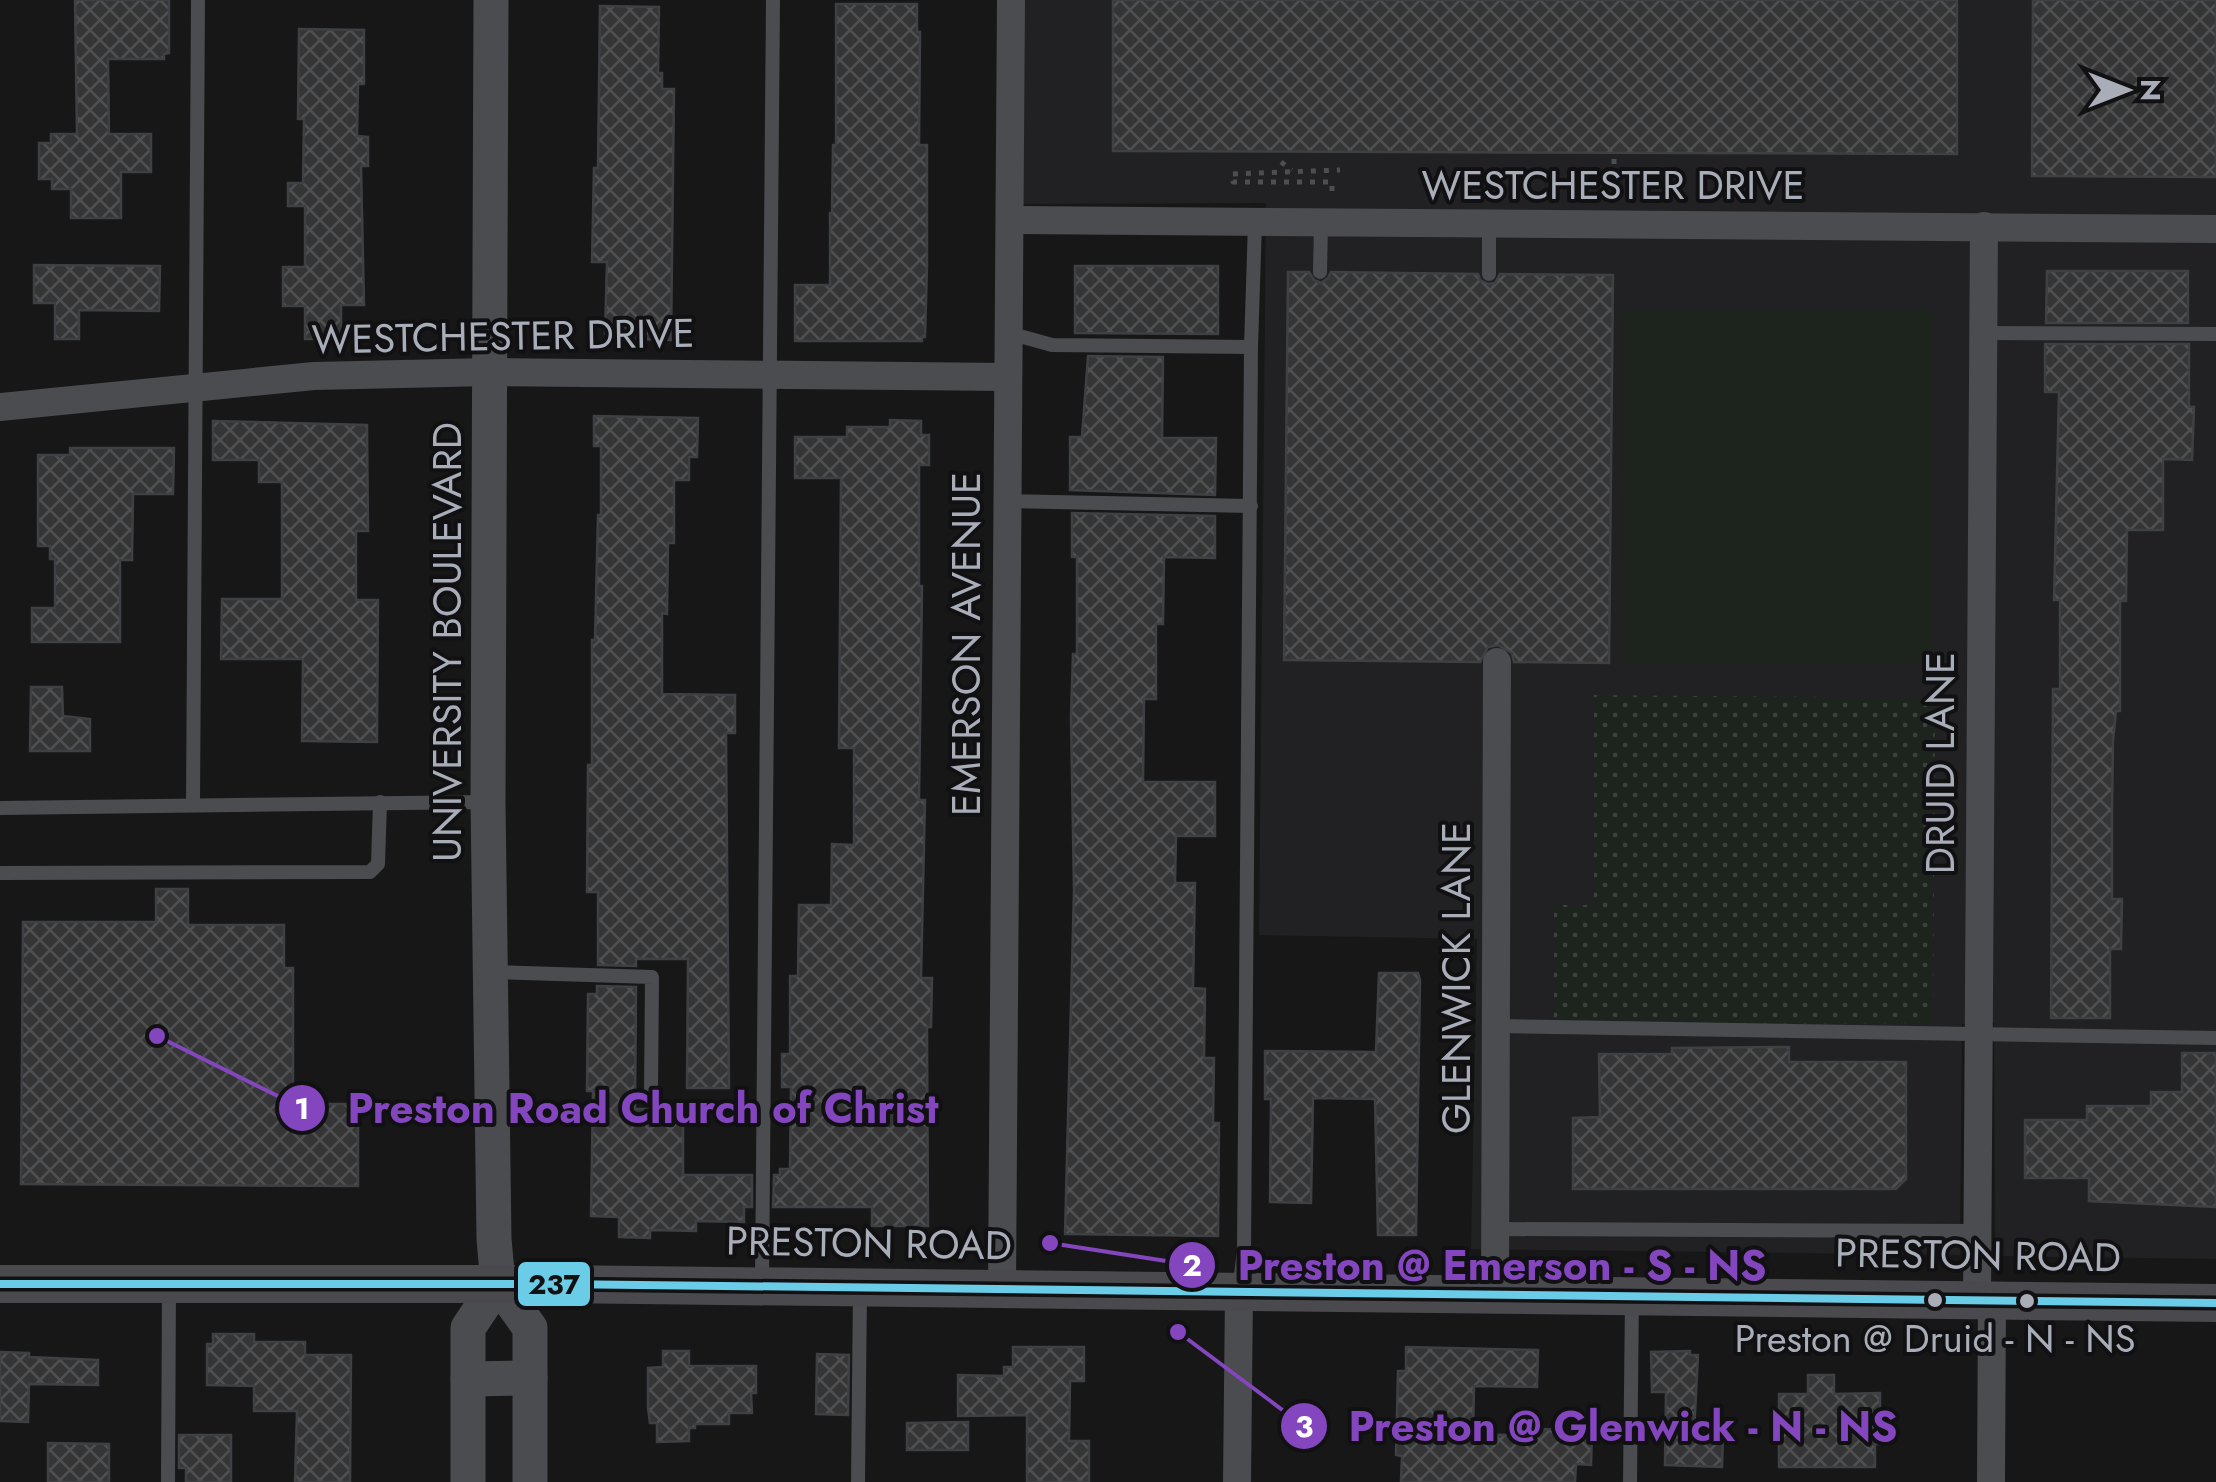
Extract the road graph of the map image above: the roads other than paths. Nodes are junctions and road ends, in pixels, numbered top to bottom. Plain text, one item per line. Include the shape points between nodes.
1 (198, 0) edge
2 (491, 0) edge
3 (773, 0) edge
4 (1011, 0) edge
5 (1010, 220) junction
6 (1256, 224) junction
7 (1489, 224) junction
8 (1321, 225) junction
9 (1984, 226) junction
10 (2216, 229) edge
11 (1320, 272) dead end
12 (1489, 274) dead end
13 (1009, 332) junction
14 (1983, 334) junction
15 (2216, 334) edge
16 (1252, 348) junction
17 (490, 372) junction
18 (771, 374) junction
19 (1008, 377) junction
20 (196, 385) junction
21 (0, 406) edge
22 (1006, 500) junction
23 (1251, 506) junction
24 (1497, 662) dead end
25 (380, 802) junction
26 (488, 802) junction
27 (192, 805) junction
28 (0, 808) edge
29 (0, 874) edge
30 (490, 972) junction
31 (1496, 1026) junction
32 (1978, 1033) junction
33 (2216, 1038) edge
34 (650, 1092) dead end
35 (1495, 1229) junction
36 (1978, 1231) junction
37 (498, 1283) junction
38 (0, 1284) edge
39 (169, 1285) junction
40 (762, 1286) junction
41 (860, 1288) junction
42 (1002, 1289) junction
43 (1239, 1292) junction
44 (1495, 1295) junction
45 (1632, 1296) junction
46 (1984, 1300) junction
47 (2216, 1303) edge
48 (530, 1378) junction
49 (468, 1379) junction
50 (168, 1482) edge
51 (468, 1482) edge
52 (530, 1482) edge
53 (858, 1482) edge
54 (1237, 1482) edge
55 (1630, 1482) edge
56 (1991, 1482) edge

1 - 20 lane
2 - 17 street, UNIVERSITY BOULEVARD
3 - 18 lane
4 - 5 street, EMERSON AVENUE
5 - 6 street, WESTCHESTER DRIVE
5 - 13 street, EMERSON AVENUE
6 - 8 street, WESTCHESTER DRIVE
6 - 16 lane
7 - 8 street, WESTCHESTER DRIVE
7 - 9 street, WESTCHESTER DRIVE
7 - 12 lane
8 - 11 lane
9 - 10 street, WESTCHESTER DRIVE
9 - 14 street, DRUID LANE
13 - 16 lane via 1052,345
13 - 19 street, EMERSON AVENUE
14 - 15 lane
14 - 32 street, DRUID LANE
16 - 23 lane
17 - 18 street, WESTCHESTER DRIVE
17 - 20 street, WESTCHESTER DRIVE
17 - 26 street, UNIVERSITY BOULEVARD
18 - 19 street, WESTCHESTER DRIVE
18 - 40 lane
19 - 22 street, EMERSON AVENUE
20 - 21 street, WESTCHESTER DRIVE
20 - 27 lane
22 - 23 lane
22 - 42 street, EMERSON AVENUE
23 - 43 lane
24 - 31 street, GLENWICK LANE
25 - 26 lane
25 - 27 lane
25 - 29 lane via 378,864 370,872
26 - 30 street, UNIVERSITY BOULEVARD
27 - 28 lane
30 - 34 lane via 652,977
30 - 37 street, UNIVERSITY BOULEVARD
31 - 32 lane
31 - 35 street, GLENWICK LANE
32 - 33 lane
32 - 36 street, DRUID LANE
35 - 36 lane
35 - 44 street, GLENWICK LANE
36 - 46 street, DRUID LANE
37 - 39 main road, PRESTON ROAD
37 - 40 main road, PRESTON ROAD
37 - 48 street via 530,1328
37 - 49 street via 468,1328
38 - 39 main road, PRESTON ROAD
39 - 50 lane
40 - 41 main road, PRESTON ROAD
41 - 42 main road, PRESTON ROAD
41 - 53 lane
42 - 43 main road, PRESTON ROAD
43 - 44 main road, PRESTON ROAD
43 - 54 street
44 - 45 main road, PRESTON ROAD
45 - 46 main road, PRESTON ROAD
45 - 55 lane
46 - 47 main road, PRESTON ROAD
46 - 56 street, DRUID LANE
48 - 49 street
48 - 52 street
49 - 51 street

